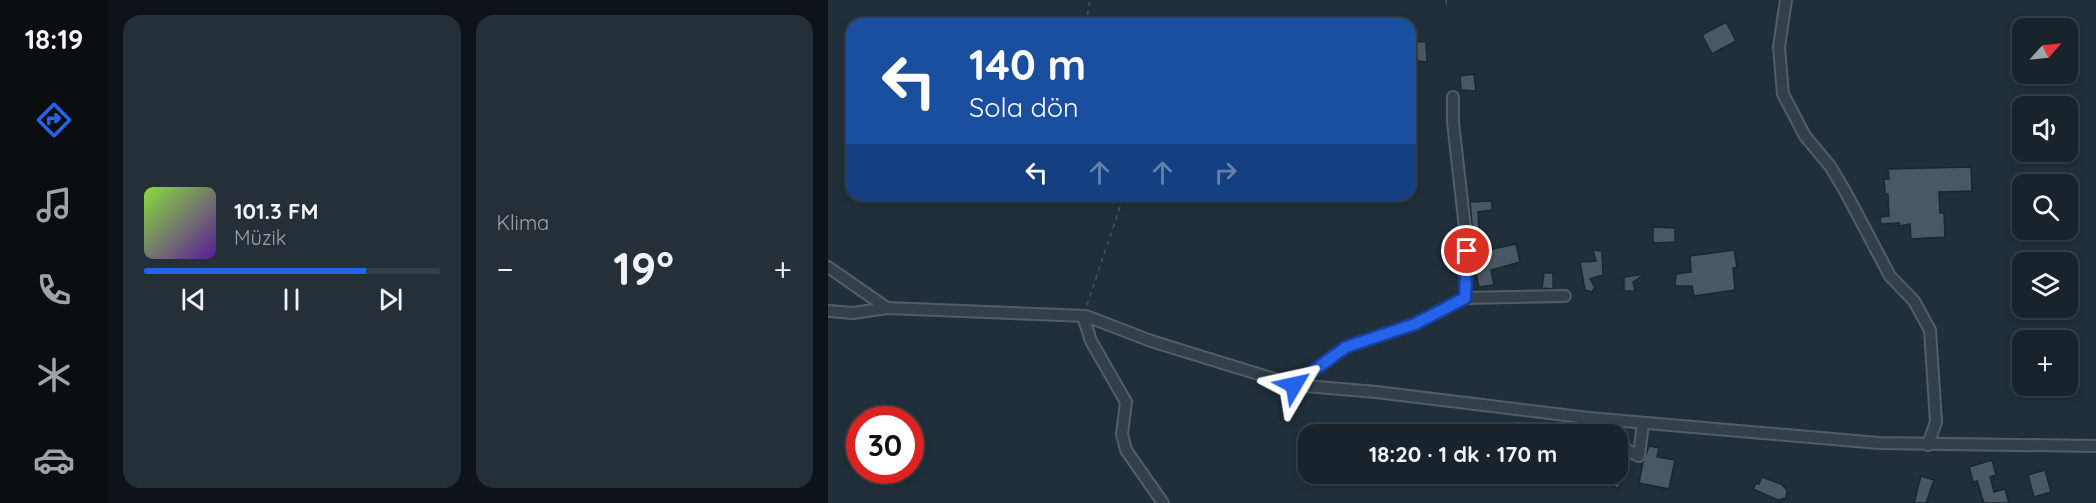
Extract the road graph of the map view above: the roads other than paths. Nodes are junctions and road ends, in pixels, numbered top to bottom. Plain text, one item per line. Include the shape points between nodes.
1 (1786, 0) edge
2 (1453, 98) dead end
3 (828, 267) edge
4 (1565, 296) dead end
5 (1465, 298) junction
6 (886, 308) junction
7 (828, 311) edge
8 (1083, 316) junction
9 (1294, 385) junction
10 (1643, 423) junction
11 (1928, 445) junction
12 (2096, 446) edge
13 (1628, 450) edge
14 (1163, 503) edge

1 - 11 street via 1779,47 1783,94 1805,136 1845,191 1890,276 1914,301 1930,330 1936,422
2 - 5 street via 1452,123 1466,237
3 - 6 street
4 - 5 street
5 - 9 street via 1415,324 1346,347
6 - 7 street via 854,313
6 - 8 street
8 - 9 street
8 - 14 street via 1091,341 1126,402 1122,434 1126,450
9 - 10 street
10 - 11 street
10 - 13 street via 1639,456
11 - 12 street

